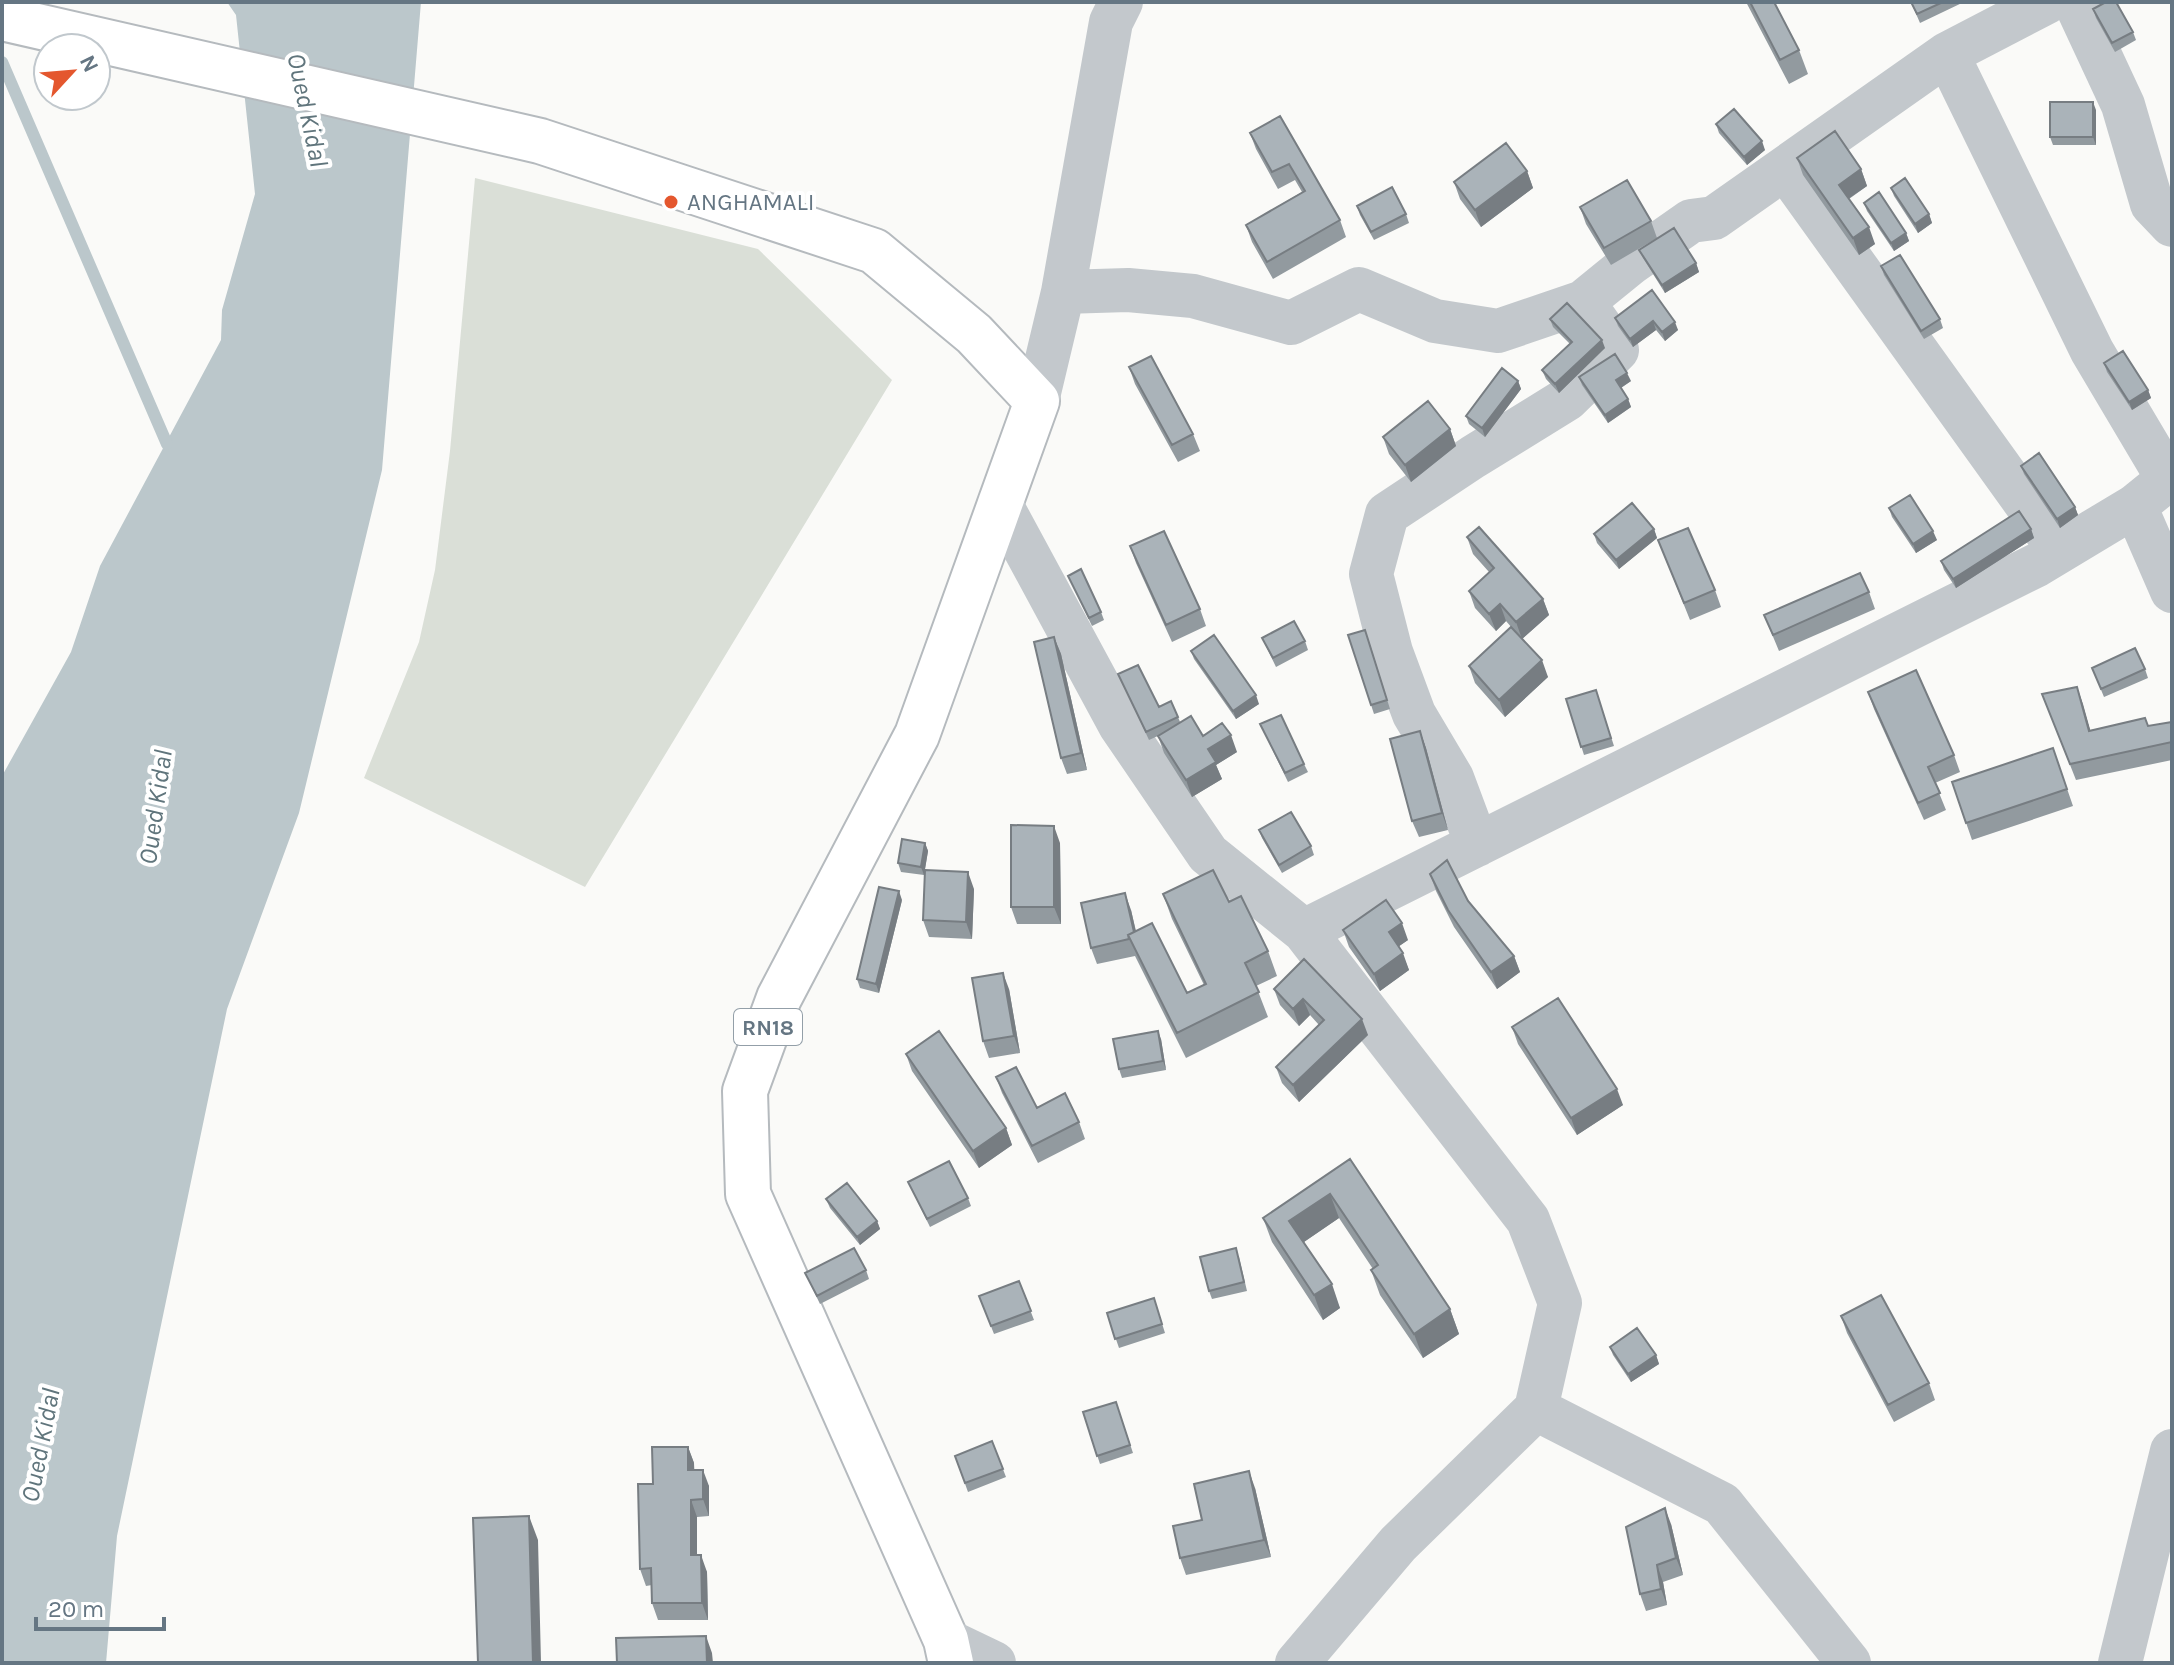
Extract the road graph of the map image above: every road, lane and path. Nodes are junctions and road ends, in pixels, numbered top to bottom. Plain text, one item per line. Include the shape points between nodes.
1 (1121, 2) edge
2 (2047, 2) edge
3 (2075, 2) edge
4 (2, 18) edge
5 (1947, 54) junction
6 (1785, 168) junction
7 (2172, 225) edge
8 (1063, 292) junction
9 (1583, 302) junction
10 (1037, 401) junction
11 (2158, 487) edge
12 (1000, 503) junction
13 (2060, 551) junction
14 (2172, 591) edge
15 (1477, 845) junction
16 (1304, 931) junction
17 (1536, 1409) junction
18 (2172, 1451) edge
19 (948, 1652) edge
20 (994, 1663) edge
21 (1297, 1663) edge
22 (1849, 1663) edge
23 (2120, 1663) edge

1 - 8 street via 1111,22
2 - 5 street
3 - 7 street via 2123,105 2152,204
4 - 10 main road via 540,141 874,251 974,334
5 - 6 street
5 - 11 street
6 - 9 street via 1714,218 1691,221
6 - 13 street
8 - 9 street via 1193,296 1291,323 1359,289 1435,321 1498,331
8 - 10 street
9 - 15 street via 1617,350 1567,399 1387,514 1371,574 1414,714 1452,778
10 - 12 main road, RN18
11 - 13 street
11 - 14 street
12 - 16 street via 1120,725 1208,854
12 - 19 main road, RN18 via 917,735 779,998 745,1091 748,1194
13 - 15 street
15 - 16 street
16 - 17 street via 1528,1220 1560,1303
17 - 21 street via 1398,1544
17 - 22 street via 1722,1504
18 - 23 street
19 - 20 street

